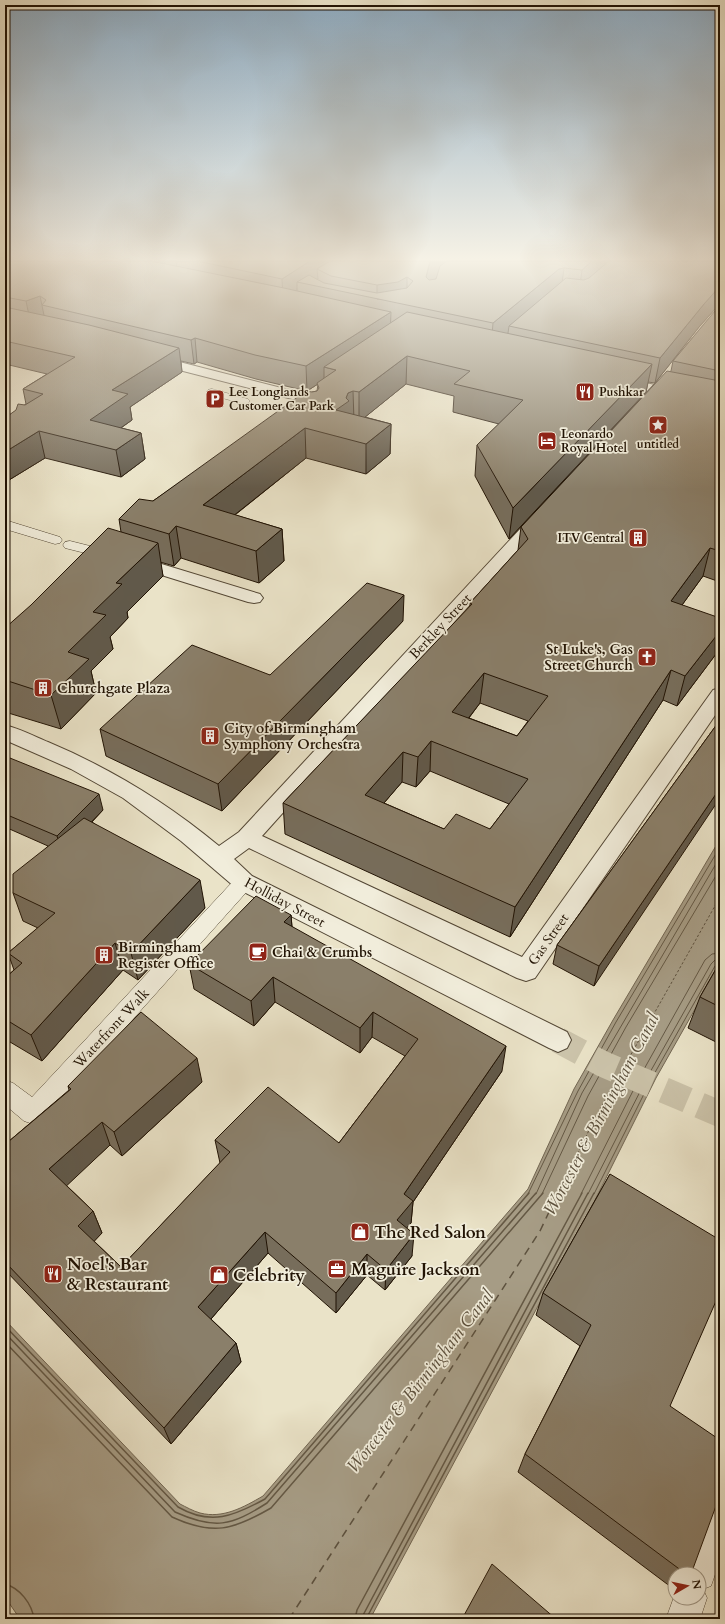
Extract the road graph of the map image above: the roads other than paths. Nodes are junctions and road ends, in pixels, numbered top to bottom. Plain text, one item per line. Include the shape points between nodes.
1 (143, 357) edge
2 (609, 379) edge
3 (250, 384) junction
4 (662, 384) junction
5 (212, 392) dead end
6 (230, 396) junction
7 (244, 401) dead end
8 (646, 403) edge
9 (720, 403) edge
10 (290, 412) edge
11 (549, 508) edge
12 (5, 524) edge
13 (55, 540) dead end
14 (70, 546) dead end
15 (101, 552) joint
16 (254, 598) dead end
17 (720, 694) edge
18 (5, 732) edge
19 (247, 838) junction
20 (219, 858) junction
21 (244, 882) junction
22 (558, 1040) tunnel mouth
23 (5, 1091) edge
24 (720, 1514) edge
25 (702, 1566) edge
26 (687, 1606) edge
27 (683, 1619) edge

1 - 3 street
2 - 4 street
3 - 6 lane
3 - 10 street via 314,395
4 - 8 street
4 - 9 street
5 - 6 lane
6 - 7 lane
11 - 19 street, Berkley Street
12 - 13 lane
14 - 15 lane
15 - 16 street
17 - 19 street, Gas Street via 526,971
18 - 20 street, Holliday Street via 87,768 128,791
19 - 20 street, Berkley Street
20 - 21 street, Holliday Street
21 - 22 street, Holliday Street
21 - 23 lane, Waterfront Walk via 33,1112
24 - 25 lane
26 - 27 lane

